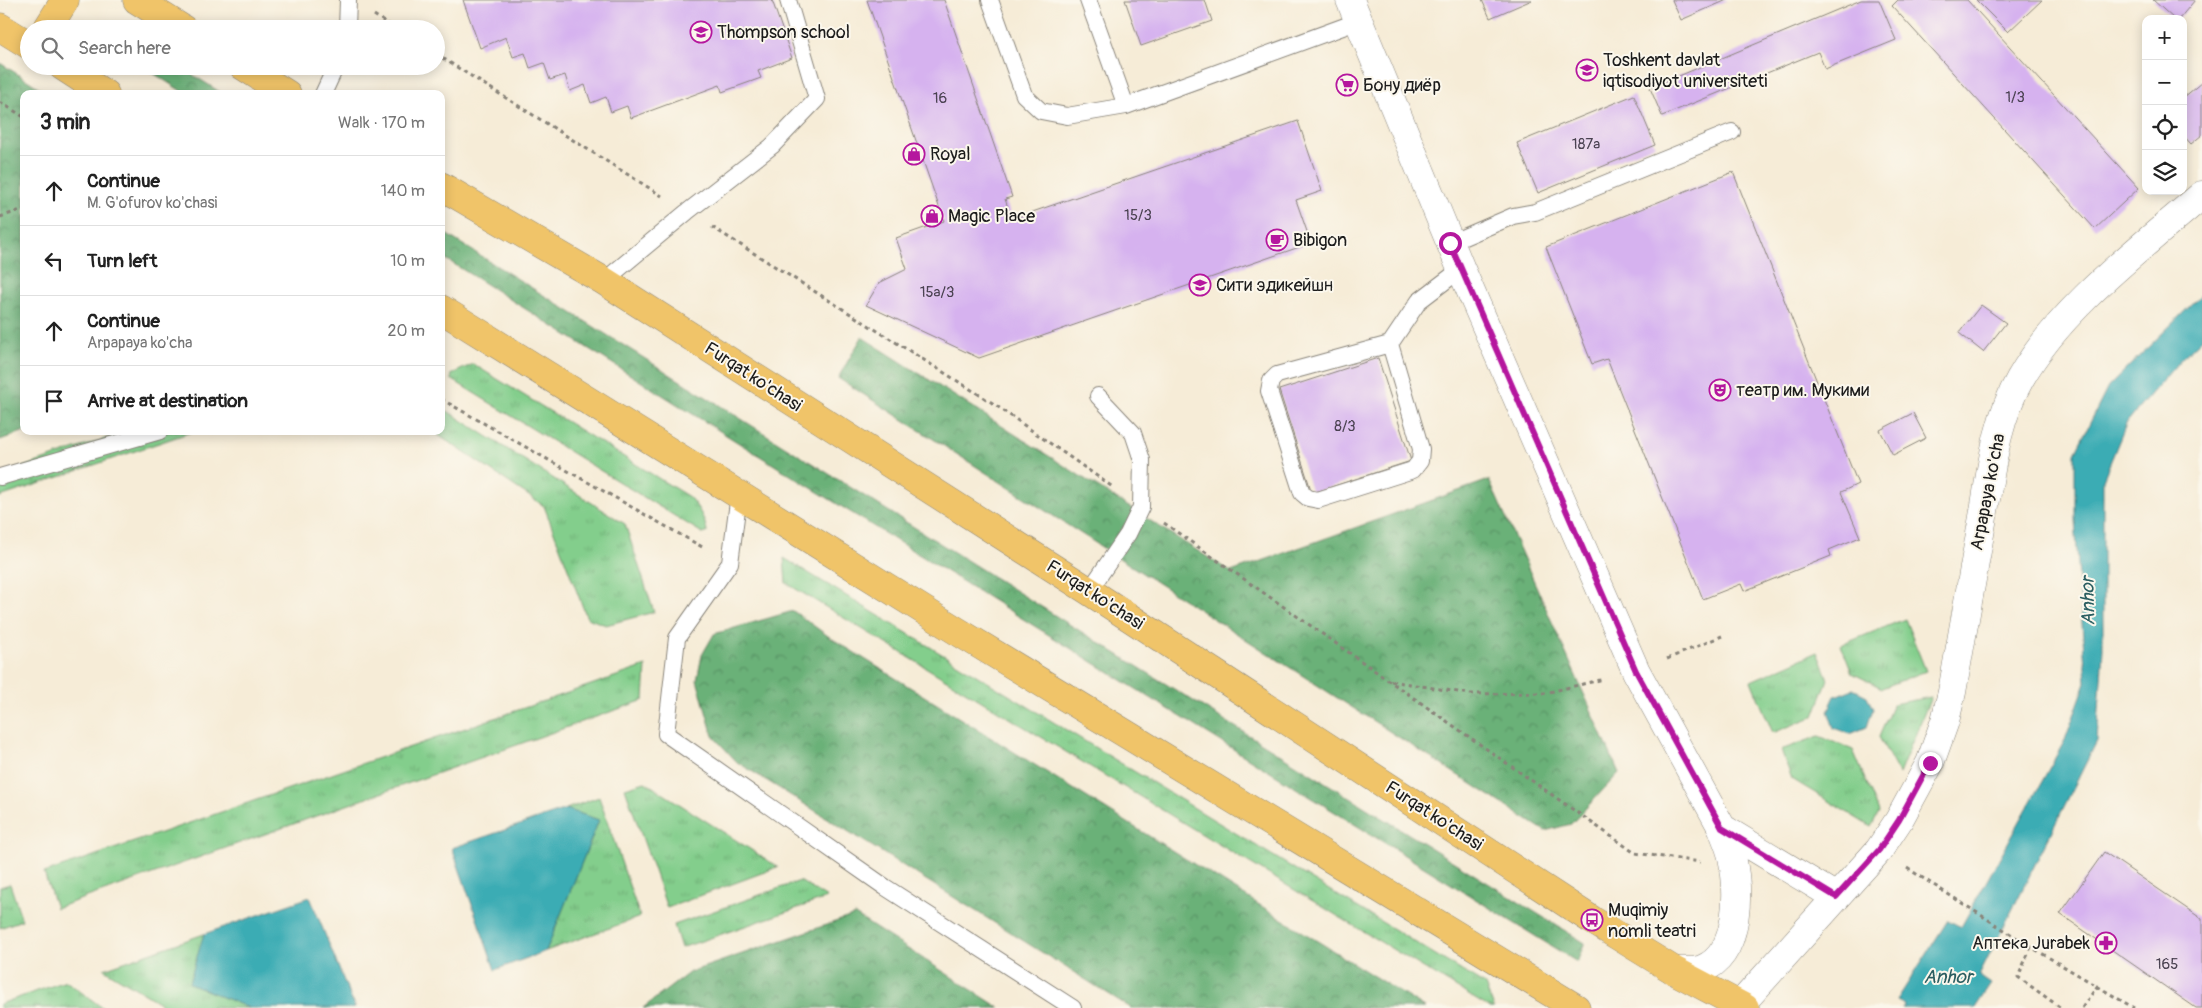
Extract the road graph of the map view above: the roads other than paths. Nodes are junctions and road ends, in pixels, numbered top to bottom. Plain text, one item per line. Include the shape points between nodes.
1 (65, 0) edge
2 (137, 0) edge
3 (348, 0) edge
4 (788, 0) edge
5 (990, 0) edge
6 (1088, 0) edge
7 (1355, 10) edge
8 (53, 20) edge
9 (169, 20) edge
10 (347, 20) edge
11 (0, 27) edge
12 (20, 39) edge
13 (76, 75) edge
14 (257, 75) edge
15 (332, 75) edge
16 (99, 90) edge
17 (281, 90) edge
18 (325, 90) edge
19 (1126, 106) junction
20 (1732, 132) dead end
21 (445, 188) edge
22 (2202, 195) edge
23 (1450, 243) junction
24 (1461, 269) junction
25 (604, 281) junction
26 (445, 311) edge
27 (1390, 344) junction
28 (1098, 396) dead end
29 (146, 435) edge
30 (0, 477) edge
31 (739, 494) junction
32 (1089, 591) junction
33 (1722, 828) junction
34 (1836, 897) junction
35 (1675, 971) junction
36 (1572, 1007) edge
37 (1743, 1007) edge
38 (1073, 1008) edge

1 - 8 main road
2 - 9 main road
3 - 10 lane
4 - 25 lane via 817,99 772,146
5 - 19 lane via 1024,94 1042,111 1066,116
6 - 19 lane
7 - 19 lane
7 - 23 street
11 - 12 main road
13 - 16 main road
14 - 17 main road
15 - 18 lane
20 - 23 lane
21 - 25 main road, Furqat ko'chasi
22 - 34 street, Arpapaya ko'cha via 2094,289 2031,361 2010,399 1995,449 1945,721 1930,763 1899,820 1879,850
23 - 24 street
24 - 27 lane via 1419,301
24 - 33 street via 1636,671
25 - 32 main road, Furqat ko'chasi
26 - 31 main road
27 - 27 lane via 1421,448 1420,461 1412,470 1318,500 1308,498 1302,493 1269,391 1271,381 1277,375
28 - 32 lane via 1133,433 1142,460 1141,507 1128,534
29 - 30 lane
31 - 36 main road
31 - 38 lane via 730,563 677,638 666,734 886,887
32 - 35 main road, Furqat ko'chasi
33 - 34 street
33 - 35 street via 1734,869 1732,931 1717,959 1703,968
34 - 37 street, Arpapaya ko'cha
35 - 37 main road, Furqat ko'chasi

